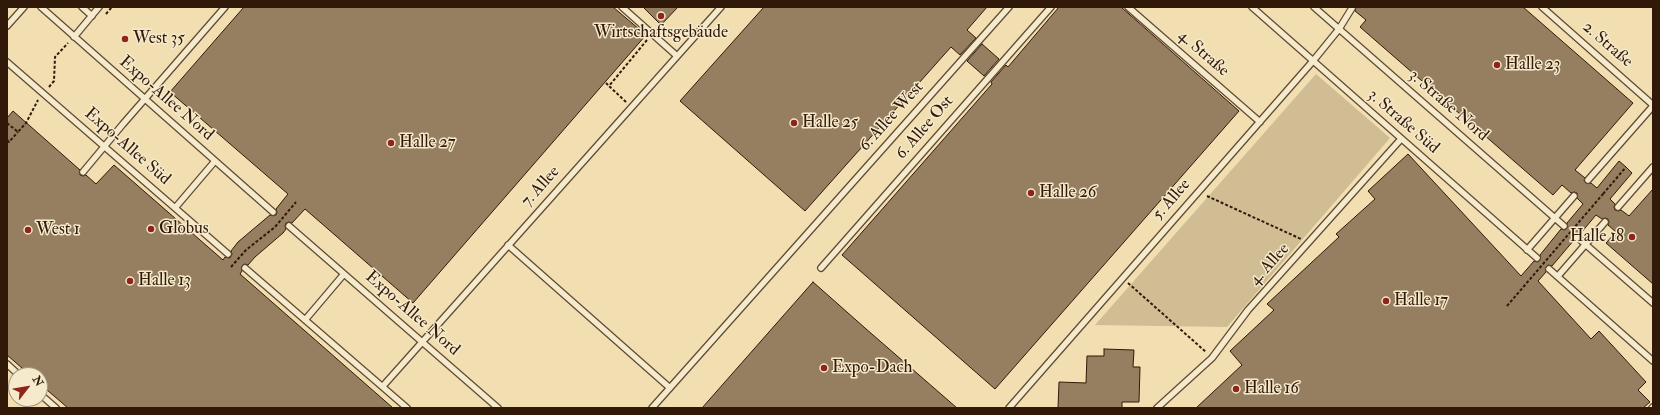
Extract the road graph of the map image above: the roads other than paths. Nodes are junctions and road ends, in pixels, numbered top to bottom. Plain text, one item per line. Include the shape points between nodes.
1 (24, 7) edge
2 (41, 7) edge
3 (82, 7) edge
4 (99, 7) edge
5 (225, 7) edge
6 (622, 7) edge
7 (721, 7) edge
8 (1009, 7) edge
9 (1051, 7) edge
10 (1128, 7) edge
11 (1252, 7) edge
12 (1314, 7) edge
13 (1542, 7) edge
14 (1352, 8) dead end
15 (92, 16) junction
16 (7, 26) edge
17 (1339, 29) junction
18 (74, 37) junction
19 (677, 56) junction
20 (1313, 61) junction
21 (7, 62) edge
22 (144, 99) junction
23 (1653, 105) edge
24 (1260, 122) junction
25 (1401, 139) junction
26 (104, 147) junction
27 (215, 161) junction
28 (1653, 167) edge
29 (83, 172) dead end
30 (1588, 180) dead end
31 (1574, 196) dead end
32 (1618, 207) dead end
33 (175, 208) junction
34 (273, 212) dead end
35 (1555, 218) junction
36 (1605, 222) dead end
37 (289, 226) dead end
38 (1564, 226) dead end
39 (1577, 237) dead end
40 (1586, 244) junction
41 (508, 245) junction
42 (1527, 250) junction
43 (228, 254) dead end
44 (1537, 258) dead end
45 (245, 268) dead end
46 (821, 268) dead end
47 (1549, 269) dead end
48 (344, 274) junction
49 (1558, 276) junction
50 (1653, 303) edge
51 (305, 320) junction
52 (422, 342) junction
53 (1653, 360) edge
54 (383, 386) junction
55 (670, 388) junction
56 (48, 401) edge
57 (56, 408) edge
58 (406, 408) edge
59 (498, 408) edge
60 (652, 408) edge
61 (1010, 408) edge
62 (1157, 408) edge

1 - 16 lane
2 - 18 lane, Expo-Allee Nord
3 - 15 lane
4 - 15 lane
5 - 22 lane
6 - 19 lane
7 - 19 lane, 7. Allee
8 - 55 lane, 6. Allee West
9 - 46 lane, 6. Allee Ost
10 - 24 lane, 4. Straße
11 - 20 lane, 3. Straße Süd
12 - 17 lane, 3. Straße Nord
13 - 23 lane, 2. Straße
14 - 17 lane, 5. Allee
15 - 18 lane
17 - 20 lane, 5. Allee
17 - 35 lane, 3. Straße Nord
18 - 22 lane, Expo-Allee Nord
19 - 41 lane, 7. Allee
20 - 24 lane, 5. Allee
20 - 25 lane, 3. Straße Süd
21 - 26 lane, Expo-Allee Süd
22 - 26 lane
22 - 27 lane, Expo-Allee Nord
23 - 30 lane
24 - 61 lane, 5. Allee
25 - 42 lane, 3. Straße Süd
25 - 62 lane, 4. Allee via 1248,310 1212,358
26 - 29 lane
26 - 33 lane, Expo-Allee Süd
27 - 33 lane
27 - 34 lane, Expo-Allee Nord
28 - 32 lane
31 - 35 lane
33 - 43 lane, Expo-Allee Süd
35 - 38 lane, 3. Straße Nord
35 - 42 lane
36 - 40 lane
37 - 48 lane, Expo-Allee Nord
39 - 40 lane
40 - 49 lane
40 - 50 lane
41 - 52 lane, 7. Allee
41 - 55 lane
42 - 44 lane, 3. Straße Süd
45 - 51 lane
47 - 49 lane
48 - 51 lane
48 - 52 lane, Expo-Allee Nord
49 - 53 lane
51 - 54 lane
52 - 54 lane, 7. Allee
52 - 59 lane, Expo-Allee Nord
54 - 58 lane
55 - 60 lane, 6. Allee West
56 - 57 lane

